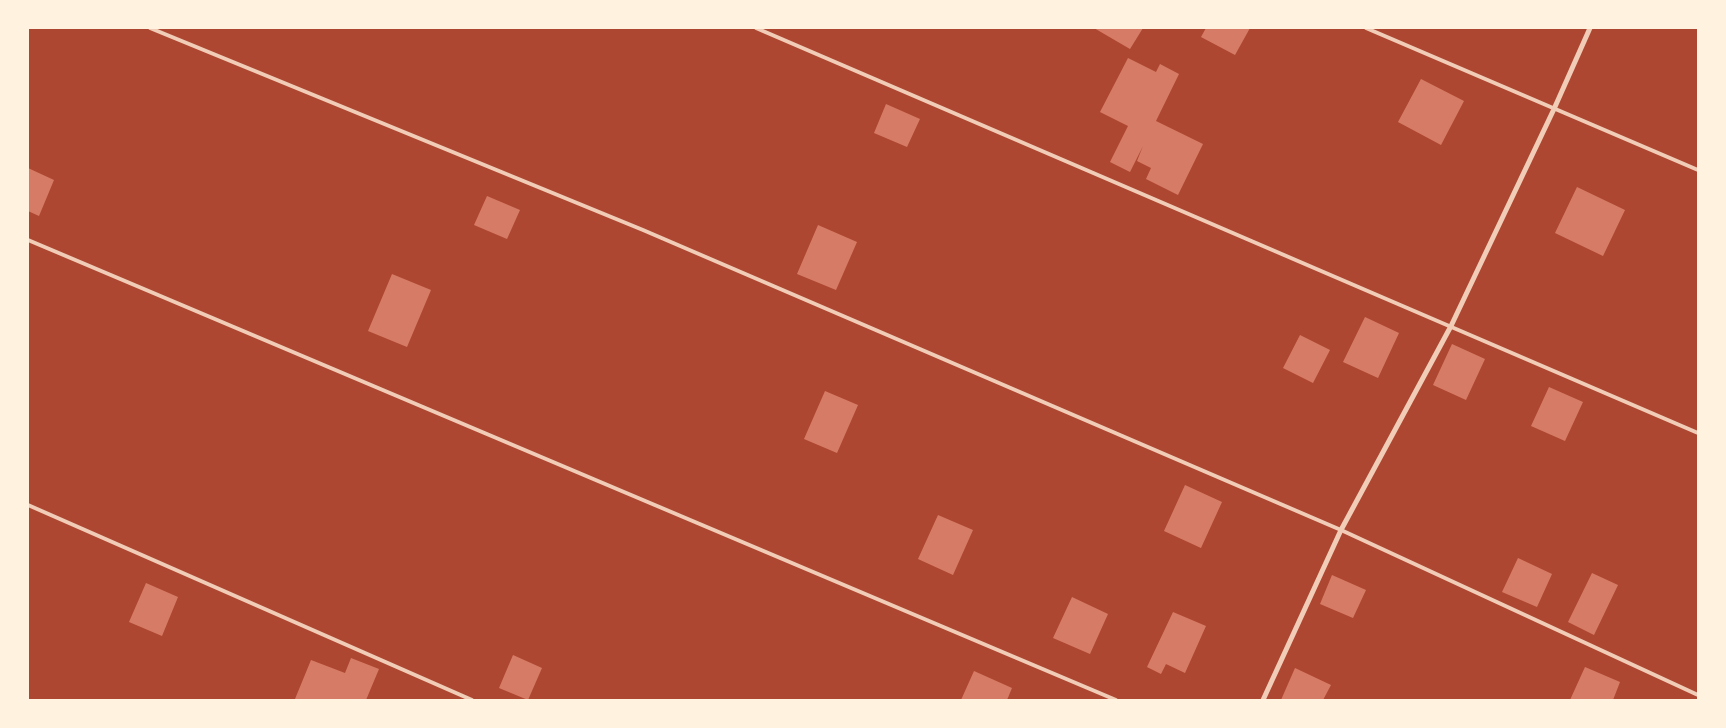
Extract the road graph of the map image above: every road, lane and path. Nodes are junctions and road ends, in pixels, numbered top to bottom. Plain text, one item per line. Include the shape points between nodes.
1 (150, 28) edge
2 (756, 28) edge
3 (1366, 28) edge
4 (1590, 28) edge
5 (1554, 109) junction
6 (1698, 170) edge
7 (28, 240) edge
8 (1451, 326) junction
9 (1698, 433) edge
10 (28, 506) edge
11 (1341, 530) junction
12 (1698, 695) edge
13 (472, 700) edge
14 (1116, 700) edge
15 (1263, 700) edge

1 - 11 lane via 644,230
2 - 8 lane
3 - 5 lane
4 - 5 street
5 - 6 lane
5 - 8 street
7 - 14 lane
8 - 9 lane
8 - 11 street
10 - 13 lane
11 - 12 lane
11 - 15 street

